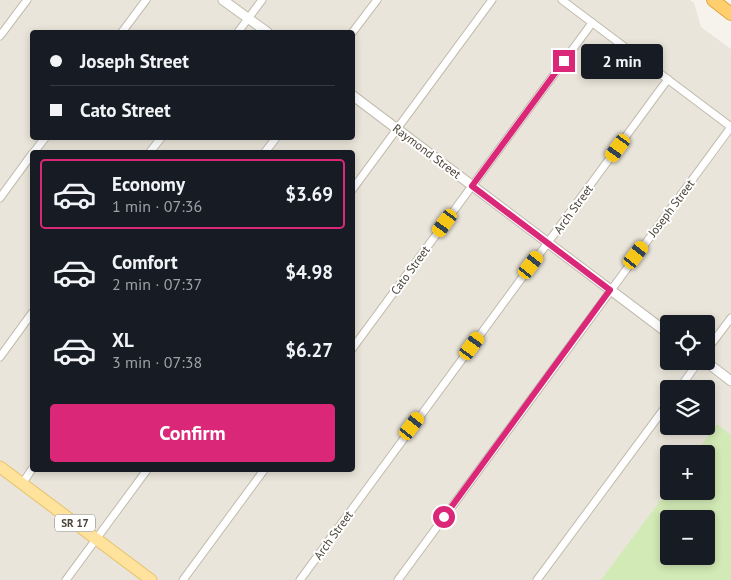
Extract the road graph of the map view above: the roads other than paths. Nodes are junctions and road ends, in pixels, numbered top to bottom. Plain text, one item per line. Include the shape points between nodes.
1 (27, 0) edge
2 (146, 0) edge
3 (223, 0) edge
4 (262, 0) edge
5 (377, 0) edge
6 (492, 0) edge
7 (562, 0) edge
8 (713, 0) edge
9 (731, 14) edge
10 (248, 19) junction
11 (592, 23) junction
12 (124, 30) edge
13 (240, 30) edge
14 (264, 30) edge
15 (354, 30) edge
16 (0, 36) edge
17 (668, 79) junction
18 (355, 97) edge
19 (731, 127) edge
20 (397, 129) junction
21 (43, 140) edge
22 (159, 140) edge
23 (274, 140) edge
24 (35, 150) edge
25 (152, 150) edge
26 (267, 150) edge
27 (30, 157) edge
28 (355, 186) edge
29 (472, 186) junction
30 (0, 198) edge
31 (548, 242) junction
32 (610, 290) junction
33 (30, 316) edge
34 (731, 318) edge
35 (660, 327) edge
36 (715, 339) edge
37 (355, 345) edge
38 (0, 357) edge
39 (715, 369) edge
40 (731, 381) edge
41 (660, 414) edge
42 (0, 467) edge
43 (30, 472) edge
44 (146, 472) edge
45 (263, 472) edge
46 (22, 484) junction
47 (96, 539) junction
48 (66, 580) edge
49 (150, 580) edge
50 (183, 580) edge
51 (300, 580) edge
52 (398, 580) edge
53 (537, 580) edge

1 - 16 street
2 - 12 street
3 - 10 street
4 - 10 street
5 - 15 street
6 - 20 street
7 - 11 street
8 - 9 highway
10 - 13 street
10 - 14 street
11 - 17 street
11 - 29 street, Cato Street
17 - 19 street
17 - 31 street, Arch Street
18 - 20 street, Raymond Street
19 - 32 street, Joseph Street
20 - 28 street
20 - 29 street, Raymond Street
21 - 24 street
22 - 25 street
23 - 26 street
27 - 30 street
29 - 31 street, Raymond Street
29 - 37 street, Cato Street
31 - 32 street, Raymond Street
31 - 51 street, Arch Street
32 - 35 street, Raymond Street
32 - 52 street, Joseph Street
33 - 38 street
34 - 36 street
39 - 40 street
41 - 53 street
42 - 46 main road, SR 17
43 - 46 street
44 - 47 street
45 - 50 street
46 - 47 main road, SR 17
47 - 48 street
47 - 49 main road, SR 17

